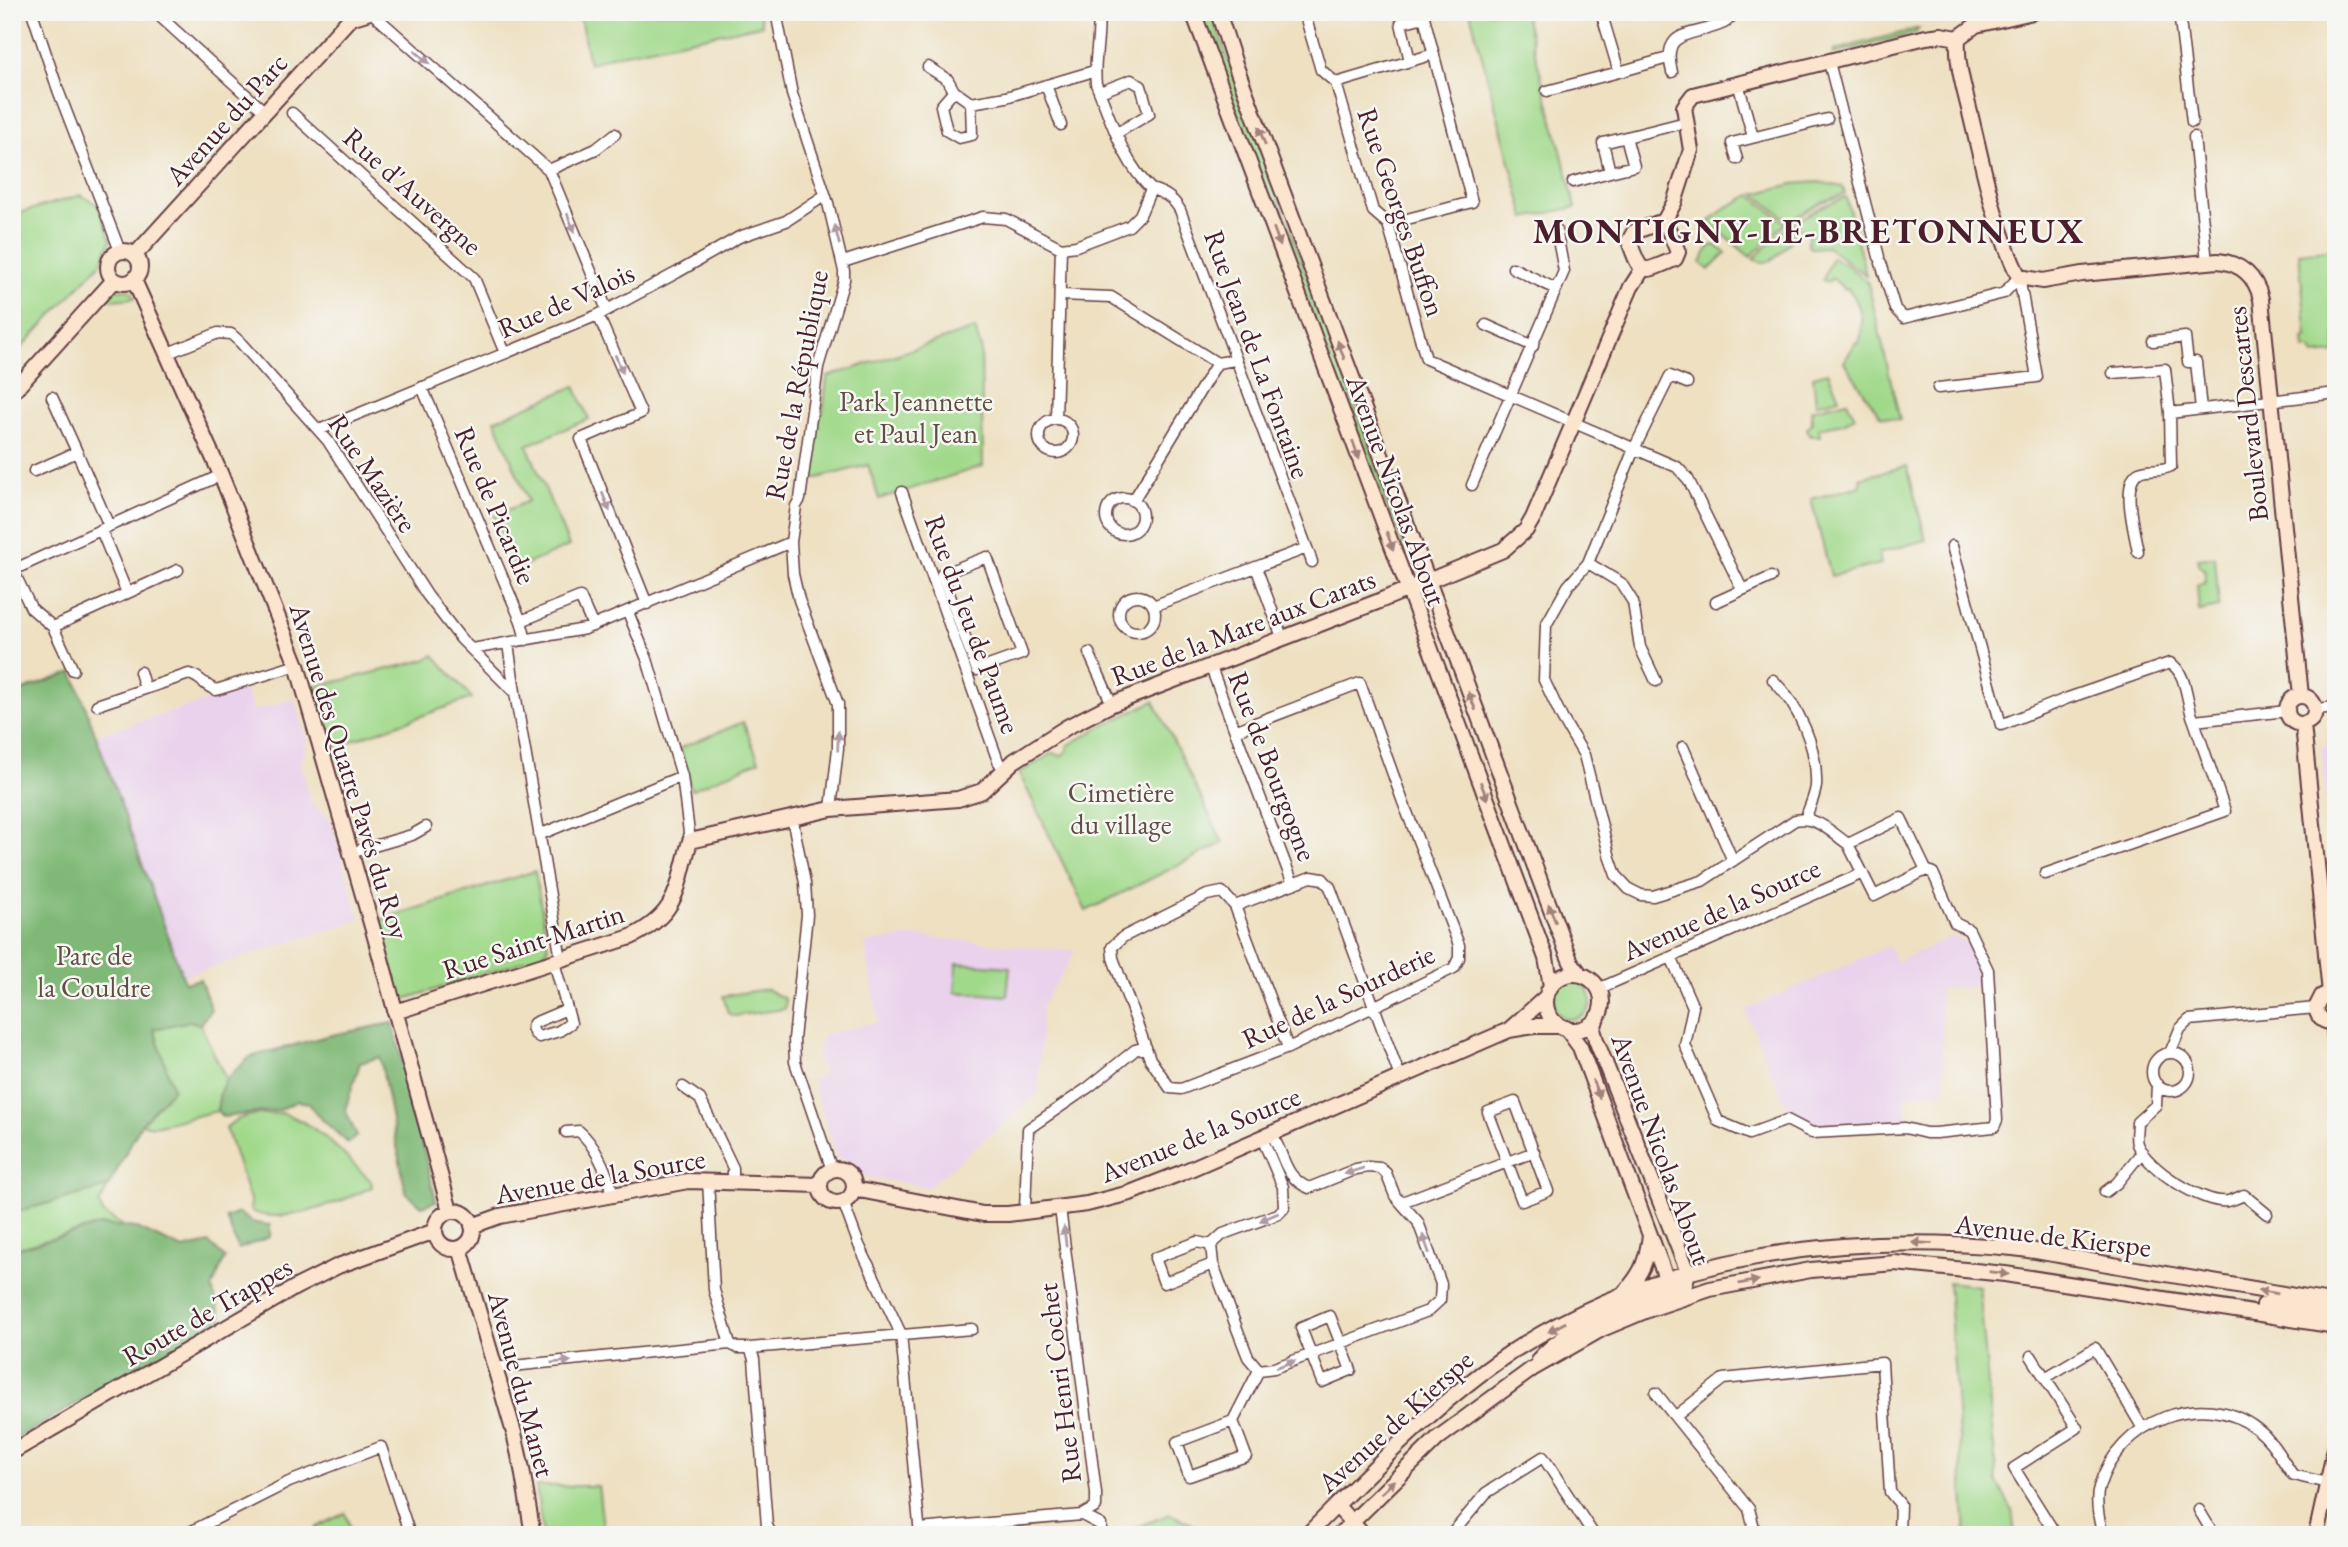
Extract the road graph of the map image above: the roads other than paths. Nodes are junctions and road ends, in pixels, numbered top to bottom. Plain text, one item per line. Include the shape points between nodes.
1 (32, 12) edge
2 (155, 12) edge
3 (370, 12) edge
4 (776, 12) edge
5 (1098, 12) edge
6 (1193, 12) edge
7 (1218, 12) edge
8 (1304, 12) edge
9 (1601, 12) edge
10 (1736, 12) edge
11 (2033, 12) edge
12 (2179, 12) edge
13 (351, 13) edge
14 (1958, 38) junction
15 (1434, 54) junction
16 (1668, 58) junction
17 (1410, 61) junction
18 (1823, 63) junction
19 (928, 67) dead end
20 (1094, 71) junction
21 (1619, 72) junction
22 (1672, 72) dead end
23 (1336, 83) junction
24 (1738, 83) junction
25 (1046, 85) junction
26 (954, 91) junction
27 (1548, 91) dead end
28 (1100, 92) junction
29 (971, 103) junction
30 (265, 112) junction
31 (292, 113) dead end
32 (1827, 118) dead end
33 (2192, 121) dead end
34 (1686, 122) junction
35 (1061, 125) dead end
36 (1116, 133) junction
37 (615, 134) dead end
38 (2194, 136) dead end
39 (1626, 137) junction
40 (1753, 137) junction
41 (1737, 159) dead end
42 (549, 170) junction
43 (1610, 172) junction
44 (1573, 182) dead end
45 (1151, 189) junction
46 (824, 196) junction
47 (1663, 223) junction
48 (1388, 224) junction
49 (1556, 229) dead end
50 (1061, 248) junction
51 (120, 251) junction
52 (135, 255) junction
53 (844, 262) junction
54 (2207, 262) junction
55 (1513, 268) dead end
56 (1642, 270) junction
57 (2019, 277) junction
58 (114, 280) junction
59 (134, 280) junction
60 (1556, 289) junction
61 (1060, 295) junction
62 (603, 312) junction
63 (1486, 325) dead end
64 (2153, 341) dead end
65 (1532, 346) junction
66 (168, 353) junction
67 (505, 353) junction
68 (1235, 360) junction
69 (1217, 363) junction
70 (2113, 373) dead end
71 (1687, 383) dead end
72 (422, 387) junction
73 (1938, 388) dead end
74 (12, 393) edge
75 (2336, 393) edge
76 (52, 397) dead end
77 (1510, 397) junction
78 (2271, 400) junction
79 (2202, 409) junction
80 (2169, 413) junction
81 (1056, 419) dead end
82 (1573, 423) junction
83 (319, 430) junction
84 (1634, 449) junction
85 (77, 452) junction
86 (34, 471) dead end
87 (221, 475) junction
88 (1472, 485) dead end
89 (902, 492) dead end
90 (1133, 501) dead end
91 (105, 528) junction
92 (791, 542) junction
93 (1952, 546) dead end
94 (1307, 548) junction
95 (2138, 552) dead end
96 (1312, 562) dead end
97 (1588, 563) junction
98 (1256, 567) junction
99 (178, 570) dead end
100 (942, 574) joint
101 (1771, 577) dead end
102 (1427, 582) junction
103 (1408, 589) junction
104 (1742, 589) junction
105 (127, 593) junction
106 (1716, 602) dead end
107 (647, 604) junction
108 (1153, 606) dead end
109 (628, 612) junction
110 (521, 621) junction
111 (53, 626) junction
112 (593, 626) junction
113 (1282, 638) junction
114 (526, 640) junction
115 (508, 644) junction
116 (472, 649) junction
117 (1089, 653) dead end
118 (297, 665) junction
119 (1210, 665) junction
120 (72, 670) dead end
121 (139, 672) dead end
122 (1773, 680) dead end
123 (1656, 681) dead end
124 (145, 689) junction
125 (515, 693) junction
126 (2301, 696) junction
127 (1112, 704) junction
128 (97, 705) dead end
129 (2336, 707) edge
130 (2316, 709) junction
131 (2287, 711) junction
132 (2194, 721) junction
133 (2303, 725) junction
134 (1237, 730) junction
135 (1683, 747) dead end
136 (1004, 770) junction
137 (682, 776) junction
138 (831, 809) junction
139 (792, 817) junction
140 (1806, 817) junction
141 (426, 827) dead end
142 (539, 835) junction
143 (690, 841) junction
144 (1849, 844) junction
145 (350, 853) junction
146 (1734, 861) junction
147 (1926, 870) junction
148 (1863, 873) junction
149 (2045, 874) dead end
150 (1293, 884) junction
151 (1234, 906) junction
152 (1671, 957) junction
153 (558, 960) junction
154 (1581, 975) junction
155 (1598, 989) junction
156 (1549, 991) junction
157 (2333, 994) edge
158 (1374, 1007) junction
159 (2316, 1008) junction
160 (567, 1009) dead end
161 (395, 1012) junction
162 (1597, 1017) junction
163 (2334, 1022) edge
164 (1564, 1028) junction
165 (1508, 1030) junction
166 (1146, 1047) junction
167 (1288, 1048) junction
168 (2336, 1048) edge
169 (2170, 1053) junction
170 (1399, 1077) junction
171 (2157, 1084) junction
172 (683, 1087) dead end
173 (566, 1132) dead end
174 (1267, 1135) junction
175 (1534, 1152) junction
176 (2142, 1152) junction
177 (1507, 1162) junction
178 (832, 1170) junction
179 (708, 1180) junction
180 (733, 1181) junction
181 (1296, 1182) junction
182 (820, 1185) junction
183 (1283, 1187) junction
184 (854, 1189) junction
185 (2105, 1192) dead end
186 (613, 1194) junction
187 (843, 1202) junction
188 (1402, 1202) junction
189 (1060, 1208) junction
190 (450, 1211) junction
191 (1024, 1211) junction
192 (2267, 1214) dead end
193 (472, 1226) junction
194 (435, 1231) junction
195 (1650, 1234) junction
196 (1211, 1245) junction
197 (460, 1248) junction
198 (1213, 1264) junction
199 (1688, 1272) junction
200 (1674, 1287) junction
201 (1621, 1297) junction
202 (2336, 1303) edge
203 (2200, 1305) junction
204 (2336, 1315) edge
205 (2336, 1326) edge
206 (972, 1329) dead end
207 (901, 1334) junction
208 (1341, 1343) junction
209 (730, 1344) junction
210 (750, 1348) junction
211 (1311, 1354) junction
212 (2031, 1356) dead end
213 (493, 1368) junction
214 (1259, 1370) junction
215 (2045, 1378) junction
216 (1656, 1393) dead end
217 (1676, 1416) junction
218 (1233, 1421) junction
219 (2142, 1427) junction
220 (2336, 1444) edge
221 (12, 1452) edge
222 (2331, 1484) edge
223 (1337, 1506) junction
224 (2199, 1510) dead end
225 (1083, 1515) junction
226 (1353, 1521) junction
227 (920, 1532) edge
228 (184, 1535) edge
229 (410, 1535) edge
230 (533, 1535) edge
231 (772, 1535) edge
232 (1101, 1535) edge
233 (1307, 1535) edge
234 (1339, 1535) edge
235 (1363, 1535) edge
236 (1451, 1535) edge
237 (1594, 1535) edge
238 (1756, 1535) edge
239 (1899, 1535) edge
240 (2056, 1535) edge
241 (2103, 1535) edge
242 (2214, 1535) edge
243 (2316, 1535) edge

1 - 51 street
2 - 30 street
3 - 13 street via 364,16
3 -> 42 street
4 - 46 street, Rue de la République via 792,94
5 - 20 street
6 -> 103 street, Avenue Nicolas About
102 -> 7 street, Avenue Nicolas About
8 - 23 street, Rue Georges Buffon via 1321,70
9 - 21 street
10 - 16 street via 1725,23 1680,36 1671,44
11 - 14 street via 1976,25
12 - 33 street
13 - 30 street, Avenue du Parc
14 - 18 street via 1926,37
14 - 57 street via 1975,136 2009,257
15 - 17 street
15 - 17 street via 1424,17 1401,23
15 - 48 street via 1472,202
16 - 21 street
16 - 22 street
17 - 23 street
18 - 24 street
18 - 57 street via 1895,309 1904,318 2004,293
19 - 26 street via 948,80
20 - 25 street
20 - 28 street, Rue Jean de La Fontaine
21 - 27 street
23 - 48 street, Rue Georges Buffon via 1373,211
24 - 34 street via 1693,95 1684,107
24 - 40 street
25 - 29 street
25 - 35 street
26 - 29 street
26 - 29 street via 941,106 947,131 960,138 972,135
28 - 36 street, Rue Jean de La Fontaine
28 - 36 street via 1132,80 1141,86 1149,114
30 - 52 street, Avenue du Parc
31 - 67 street, Rue d'Auvergne via 474,278
32 - 40 street
34 - 39 street
34 - 47 street via 1691,150
36 - 45 street, Rue Jean de La Fontaine via 1138,176
37 - 42 street via 596,149
38 - 54 street
39 - 43 street via 1603,143
39 - 43 street via 1634,166
40 - 41 street via 1732,143
42 -> 62 street
43 - 44 street
45 - 50 street via 1140,215 1129,226
45 - 68 street, Rue Jean de La Fontaine via 1174,200 1180,210
53 -> 46 street, Rue de la République
46 - 62 street, Rue de Valois via 786,221 739,237
47 - 56 street via 1634,232 1629,241
47 - 56 street via 1678,252 1675,259
48 - 77 street, Rue Georges Buffon via 1426,359
49 - 60 street via 1564,271
50 - 53 street via 1006,219 983,217
50 - 61 street
51 - 52 street
51 - 58 street via 111,256 107,266
52 - 59 street via 140,269
53 - 92 street, Rue de la République via 844,280 818,367
54 - 57 street, Boulevard Descartes via 2043,281
54 - 78 street, Boulevard Descartes via 2232,263 2256,285
55 - 60 street
56 - 82 street, Rue de la Mare aux Carats
57 - 73 street via 2036,377
58 - 59 street
58 - 74 street
59 - 66 street, Avenue des Quatre Pavés du Roy
60 - 65 street
61 - 69 street via 1111,297
61 - 81 street
62 - 67 street, Rue de Valois
62 -> 107 street via 641,413 581,439
63 - 65 street
64 - 79 street via 2185,337 2188,362 2196,362
65 - 77 street
66 - 83 street, Rue Mazière via 218,333 230,334
66 - 87 street, Avenue des Quatre Pavés du Roy
67 - 72 street, Rue de Valois
68 - 69 street
68 - 94 street, Rue Jean de La Fontaine
69 - 90 street
70 - 80 street via 2165,369
71 - 84 street via 1670,376
72 - 83 street, Rue de Valois
72 - 110 street, Rue de Picardie
75 - 78 street
76 - 85 street
77 - 82 street, Rue Georges Buffon
77 - 88 street
78 - 79 street
78 - 126 street, Boulevard Descartes
79 - 80 street
80 - 95 street via 2171,466 2142,470 2130,482
82 - 84 street, Rue Georges Buffon
82 - 102 street, Rue de la Mare aux Carats via 1527,530 1503,550
83 - 116 street, Rue Mazière via 427,595
84 - 97 street
84 - 104 street, Rue Georges Buffon via 1677,467 1688,479
85 - 86 street
85 - 91 street
87 - 91 street
87 - 118 street, Avenue des Quatre Pavés du Roy
89 - 136 street, Rue du Jeu de Paume
91 - 105 street
91 - 111 street via 13,570 31,608
92 - 107 street
138 -> 92 street, Rue de la République via 838,704 799,600
93 - 132 street via 2001,726 2170,663 2177,667
94 - 96 street, Rue Jean de La Fontaine
94 - 98 street
97 - 123 street via 1621,583 1633,602 1640,646
97 - 146 street via 1568,586 1546,625 1544,680 1584,755 1616,875 1629,889 1653,896 1702,881
98 - 108 street
98 - 113 street
99 - 105 street
100 - 100 street via 986,557 1022,654 977,670
101 - 104 street
102 - 103 street, Rue de la Mare aux Carats
154 -> 102 street, Avenue Nicolas About via 1566,950
103 - 113 street, Rue de la Mare aux Carats
103 -> 156 street, Avenue Nicolas About via 1546,958
104 - 106 street
105 - 111 street
107 - 109 street
109 - 112 street
109 - 137 street
110 - 112 street via 580,597
110 - 114 street, Rue de Picardie
111 - 120 street
112 - 114 street
113 - 119 street, Rue de la Mare aux Carats
114 - 115 street
115 - 116 street
115 - 125 street
116 - 125 street, Rue Mazière
117 - 127 street
118 - 124 street via 216,690 189,674
118 - 145 street, Avenue des Quatre Pavés du Roy
119 - 127 street, Rue de la Mare aux Carats
119 - 134 street, Rue de Bourgogne
121 - 124 street
122 - 140 street via 1788,695 1813,754 1816,787
124 - 128 street
125 - 142 street
126 - 130 street via 2313,701
126 - 131 street via 2289,702
127 - 136 street, Rue de la Mare aux Carats via 1060,731
129 - 130 street
130 - 133 street via 2311,721
131 - 132 street
131 - 133 street via 2294,723
132 - 149 street via 2225,811
133 - 157 street
134 - 150 street, Rue de Bourgogne
134 - 158 street, Rue de la Sourderie via 1360,682 1460,958 1454,968
135 - 146 street
136 - 138 street, Rue de la Mare aux Carats via 982,791 958,799
137 - 142 street
137 - 143 street
138 - 139 street, Rue de la Mare aux Carats
139 - 143 street, Rue de la Mare aux Carats
139 - 178 street via 807,915 795,1062
140 - 144 street
140 - 146 street
141 - 145 street
142 - 153 street
143 - 153 street, Rue Saint-Martin via 676,892 663,916 650,928
144 - 147 street via 1901,818
144 - 148 street
145 - 161 street, Avenue des Quatre Pavés du Roy
147 - 148 street via 1874,896
147 - 152 street via 1933,873 1955,923 1969,930 1988,971 1994,1127 1936,1133 1905,1128 1812,1133 1787,1120 1749,1134 1718,1121 1685,1045 1693,1007
148 - 152 street, Avenue de la Source
150 - 151 street
150 - 158 street via 1311,877 1323,879 1330,887
151 - 166 street via 1223,892 1207,895 1112,947
151 - 167 street
152 - 155 street, Avenue de la Source
153 - 160 street
153 - 161 street, Rue Saint-Martin
154 - 155 street, Avenue Nicolas About
154 - 156 street via 1564,976
155 - 162 street, Avenue Nicolas About via 1601,1006
156 - 164 street, Avenue Nicolas About via 1549,1014
156 - 165 street, Avenue de la Source
157 - 159 street via 2322,996
158 - 167 street, Rue de la Sourderie
158 - 170 street
159 - 163 street via 2321,1019
159 - 169 street via 2189,1020
161 - 190 street, Avenue des Quatre Pavés du Roy
162 - 164 street, Avenue Nicolas About via 1584,1028
162 - 199 street, Avenue Nicolas About via 1596,1040
163 - 168 street
164 - 165 street, Avenue de la Source
164 -> 195 street, Avenue Nicolas About via 1580,1047
165 - 170 street, Avenue de la Source
166 - 167 street, Rue de la Sourderie via 1157,1072 1175,1090
166 - 191 street via 1135,1050 1028,1129
169 - 171 street via 2154,1064
169 - 171 street via 2186,1059 2190,1079 2174,1091
170 - 174 street, Avenue de la Source
171 - 176 street via 2156,1105 2137,1122
172 - 180 street via 700,1098 733,1168
173 - 186 street via 579,1132 587,1139
174 - 181 street
174 - 183 street
174 - 189 street, Avenue de la Source via 1129,1193
175 - 177 street
175 - 177 street via 1548,1191 1522,1201
175 - 177 street via 1515,1102 1489,1112
176 - 185 street
176 - 192 street via 2150,1166 2175,1182 2213,1200 2244,1195
177 - 188 street
178 - 182 street
178 - 184 street via 848,1174
179 - 180 street, Avenue de la Source
179 - 186 street, Avenue de la Source
179 - 209 street via 714,1290
180 - 182 street, Avenue de la Source
181 - 183 street
188 -> 181 street via 1380,1168 1356,1169 1309,1188
182 - 187 street via 827,1200
183 -> 196 street via 1284,1208 1278,1214 1223,1234
184 - 187 street
184 - 191 street, Avenue de la Source via 983,1214
186 - 193 street, Avenue de la Source via 500,1216
187 - 207 street
208 -> 188 street via 1428,1311 1440,1300 1441,1284 1418,1222
189 - 191 street, Avenue de la Source
225 -> 189 street, Rue Henri Cochet via 1096,1507 1096,1493
190 - 193 street via 461,1212
190 - 194 street via 438,1220
193 - 197 street via 469,1241
194 - 197 street via 443,1245
194 - 221 street, Route de Trappes via 338,1266 296,1287
195 - 200 street, Avenue Nicolas About
195 - 201 street via 1643,1270
196 - 198 street
196 - 198 street via 1197,1242 1155,1258 1164,1283
197 - 213 street, Avenue du Manet
198 - 214 street via 1248,1357
199 - 200 street, Avenue de Kierspe
199 - 200 street, Avenue Nicolas About
202 -> 199 street, Avenue de Kierspe via 2014,1248 1896,1242 1809,1248
200 - 201 street, Avenue de Kierspe
200 -> 203 street, Avenue de Kierspe via 1710,1289 1811,1270 1895,1263 2005,1274
226 -> 200 street, Avenue de Kierspe via 1438,1438 1532,1369 1551,1345 1617,1310
201 -> 223 street, Avenue de Kierspe via 1568,1320 1478,1376 1439,1407
203 - 204 street via 2241,1303
203 - 205 street, Avenue de Kierspe
206 - 207 street
207 - 210 street
207 - 227 street
208 - 211 street
208 - 211 street via 1330,1316 1301,1328
208 - 211 street via 1351,1370 1322,1382
209 - 210 street
213 -> 209 street
210 - 231 street via 766,1526
214 -> 211 street
212 - 215 street
213 - 230 street, Avenue du Manet via 523,1469
214 - 218 street
215 - 219 street via 2095,1348
215 - 240 street via 2077,1428 2014,1468
216 - 217 street
217 - 238 street via 1749,1509
217 - 239 street via 1723,1379 1882,1363 1890,1492 1900,1504
218 - 218 street via 1246,1456 1189,1476 1177,1442
219 - 222 street via 2183,1412 2227,1412 2272,1442 2293,1475
219 - 241 street via 2114,1454 2098,1489
220 - 222 street
222 - 243 street
223 - 226 street
223 - 233 street, Avenue de Kierspe
224 - 242 street
225 - 227 street
225 - 232 street, Rue Henri Cochet via 1101,1525
226 - 234 street, Avenue de Kierspe
226 - 235 street
228 - 229 street via 289,1482 381,1447
236 - 237 street via 1486,1493 1543,1457

